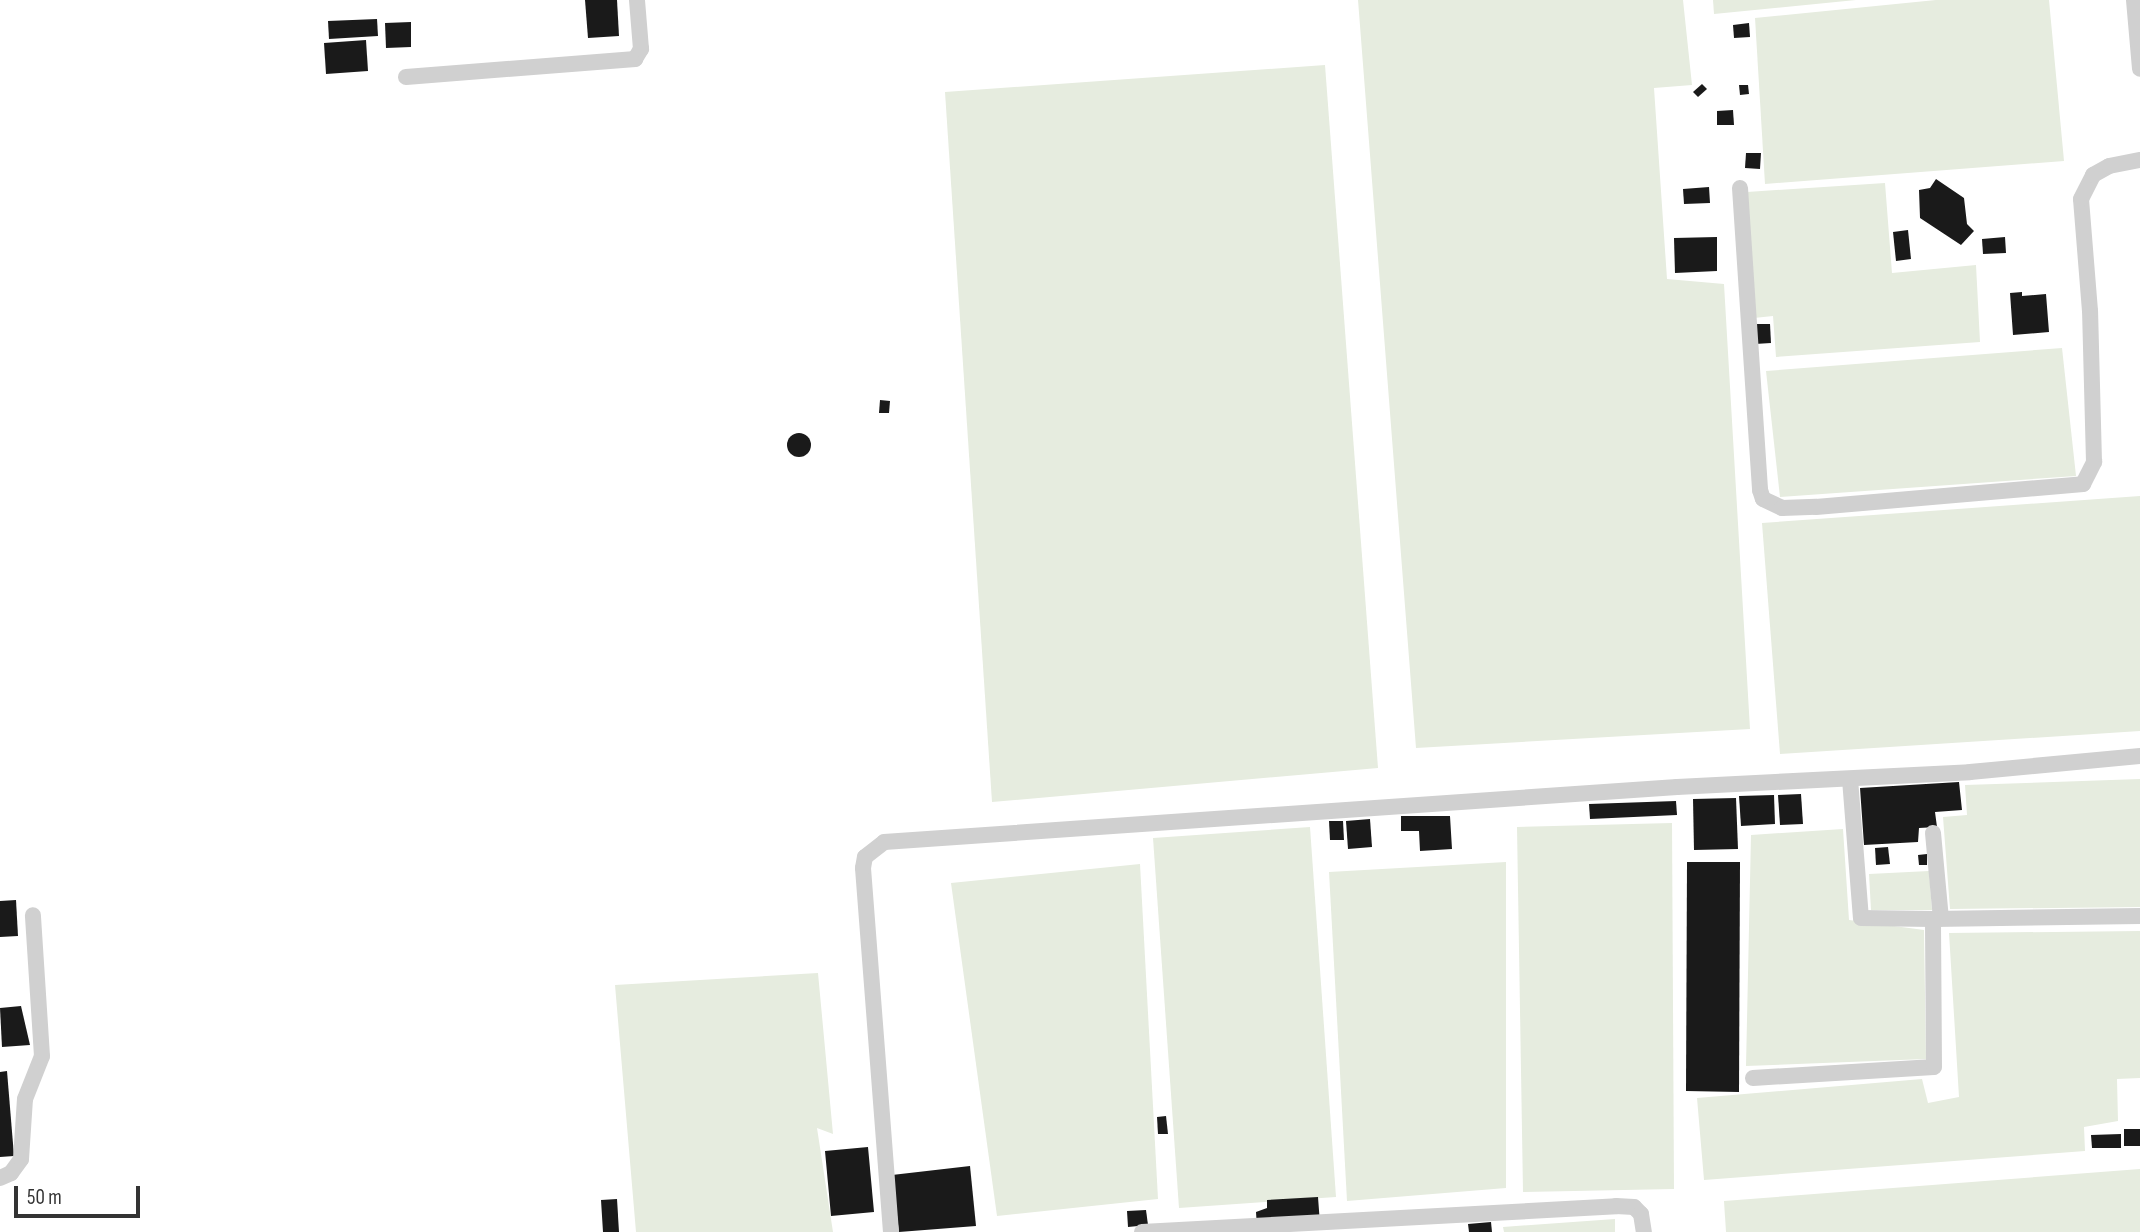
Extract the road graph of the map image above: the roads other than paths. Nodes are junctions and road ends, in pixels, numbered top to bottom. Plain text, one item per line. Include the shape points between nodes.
1 (637, 0) edge
2 (2134, 0) edge
3 (2140, 69) edge
4 (405, 77) dead end
5 (2140, 160) edge
6 (1740, 188) dead end
7 (2140, 756) edge
8 (1850, 779) junction
9 (1933, 834) dead end
10 (33, 915) dead end
11 (2140, 916) edge
12 (1937, 919) junction
13 (1753, 1078) dead end
14 (0, 1178) edge
15 (891, 1232) edge
16 (1142, 1232) edge
17 (1644, 1232) edge

1 - 4 street via 641,49 635,59
2 - 3 street
5 - 6 street via 2109,166 2093,175 2081,199 2094,462 2083,484 1830,506 1782,508 1763,499
7 - 8 street
8 - 12 street via 1861,918
8 - 15 street via 884,842 866,857 863,868
9 - 12 street
10 - 14 street via 41,1056 25,1099 23,1153 15,1169
11 - 12 street
12 - 13 street via 1934,1067
16 - 17 street via 1616,1206 1634,1207

